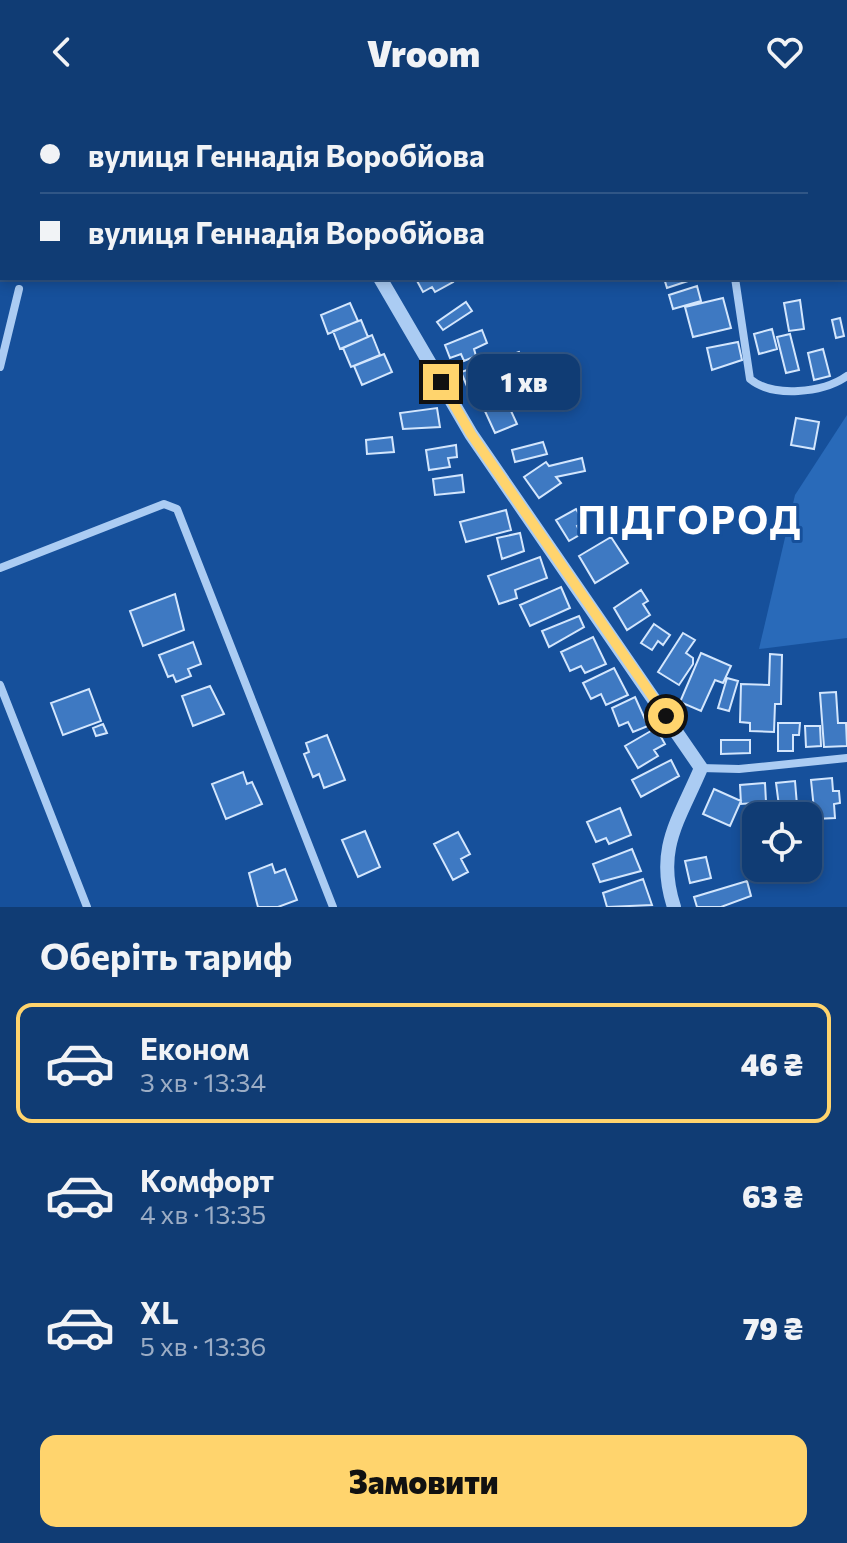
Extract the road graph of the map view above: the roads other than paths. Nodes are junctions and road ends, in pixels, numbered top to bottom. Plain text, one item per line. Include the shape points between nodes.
1 (381, 280) edge
2 (735, 280) edge
3 (19, 289) dead end
4 (0, 367) edge
5 (847, 376) edge
6 (0, 568) edge
7 (0, 685) edge
8 (847, 758) edge
9 (701, 768) junction
10 (87, 907) edge
11 (333, 907) edge
12 (674, 907) edge

1 - 9 street via 471,434
2 - 5 street via 750,379 760,387 799,391
3 - 4 street
6 - 11 street via 164,504 177,509
7 - 10 street
8 - 9 street
9 - 12 street via 668,845 666,881

